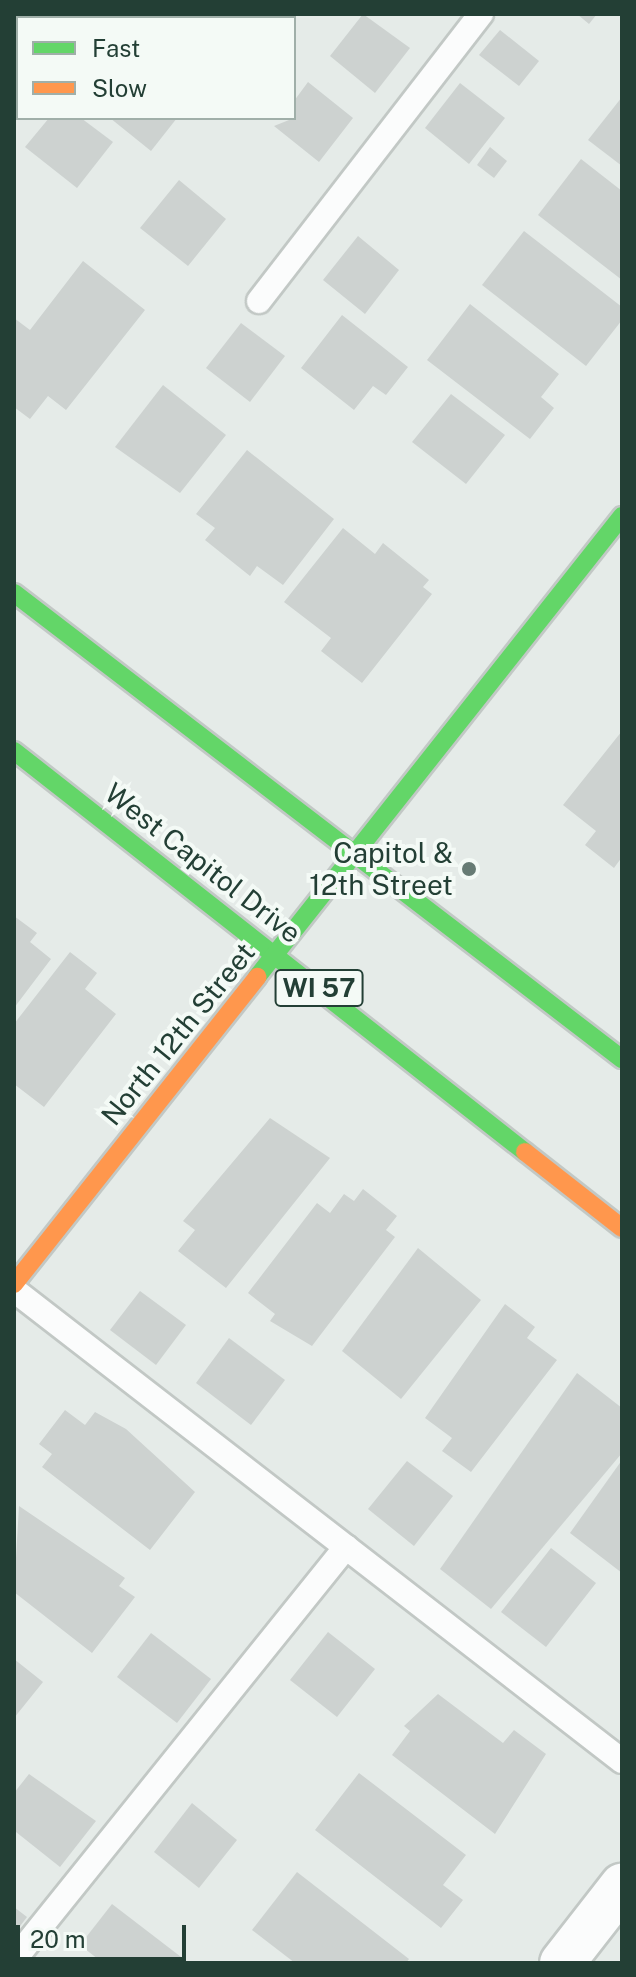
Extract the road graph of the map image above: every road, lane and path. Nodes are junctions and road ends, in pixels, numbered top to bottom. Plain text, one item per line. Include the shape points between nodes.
1 (481, 14) edge
2 (259, 301) dead end
3 (622, 516) edge
4 (14, 593) edge
5 (14, 751) edge
6 (359, 851) junction
7 (277, 956) junction
8 (622, 1059) edge
9 (622, 1228) edge
10 (14, 1287) edge
11 (346, 1547) junction
12 (622, 1761) edge
13 (622, 1886) edge
14 (14, 1960) edge
15 (562, 1963) edge

1 - 2 lane
3 - 6 main road, North 12th Street
4 - 6 main road
5 - 7 main road, West Capitol Drive / WI 57
6 - 7 main road, North 12th Street
6 - 8 main road
7 - 9 main road, West Capitol Drive / WI 57
7 - 10 main road, North 12th Street
10 - 11 lane
11 - 12 lane
11 - 14 lane
13 - 15 street

